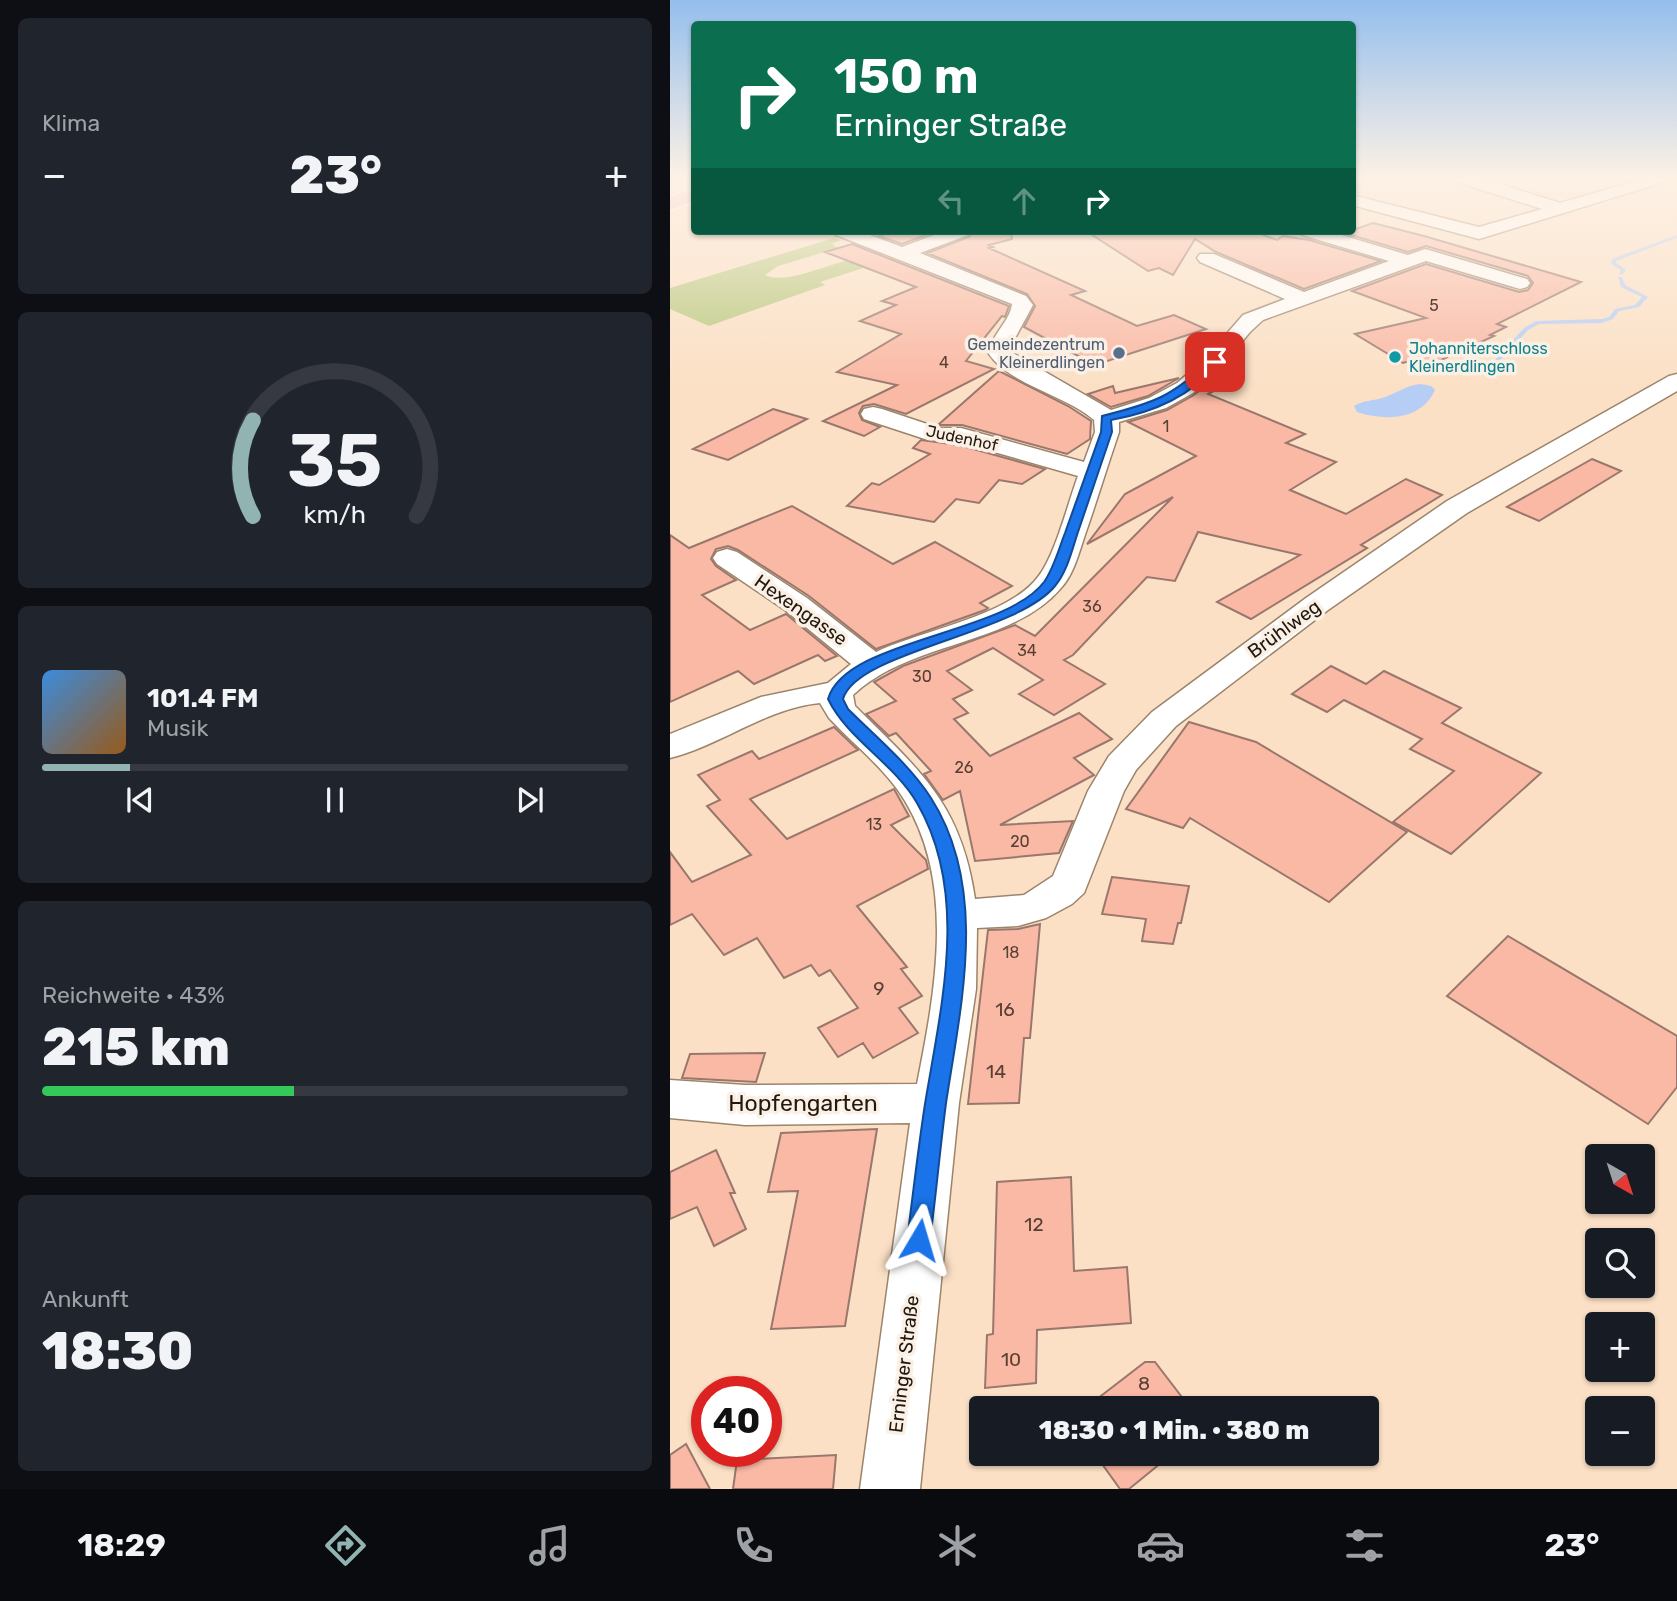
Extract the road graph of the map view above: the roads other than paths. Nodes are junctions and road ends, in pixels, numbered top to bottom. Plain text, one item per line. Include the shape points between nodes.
1 (884, 246) edge
2 (920, 246) edge
3 (1360, 246) edge
4 (902, 253) junction
5 (1207, 258) dead end
6 (1408, 261) junction
7 (1478, 271) dead end
8 (1303, 299) junction
9 (1677, 381) edge
10 (873, 414) dead end
11 (1106, 418) junction
12 (1092, 471) junction
13 (727, 558) dead end
14 (873, 665) junction
15 (837, 692) junction
16 (670, 747) edge
17 (957, 914) junction
18 (670, 1099) edge
19 (936, 1103) junction
20 (889, 1489) edge

1 - 4 street
2 - 4 street
3 - 6 street
4 - 11 street via 1019,300 1022,311 1006,334 1000,354
5 - 8 street
6 - 7 street via 1425,255
6 - 8 street
8 - 11 street via 1246,321 1232,343 1186,389 1137,412
9 - 17 street, Brühlweg via 1457,507 1164,719 1122,764 1106,791 1070,883 1060,895 1029,909
10 - 12 street, Judenhof via 937,435 961,435
11 - 12 street via 1107,432
12 - 14 street via 1056,574 1039,594 1016,610
13 - 14 street, Hexengasse via 796,604
14 - 15 street
15 - 16 street via 783,700
15 - 17 street, Erninger Straße via 841,711 906,776 924,801 944,841 955,880
17 - 19 street, Erninger Straße via 948,1041
18 - 19 street, Hopfengarten via 745,1105
19 - 20 street, Erninger Straße

